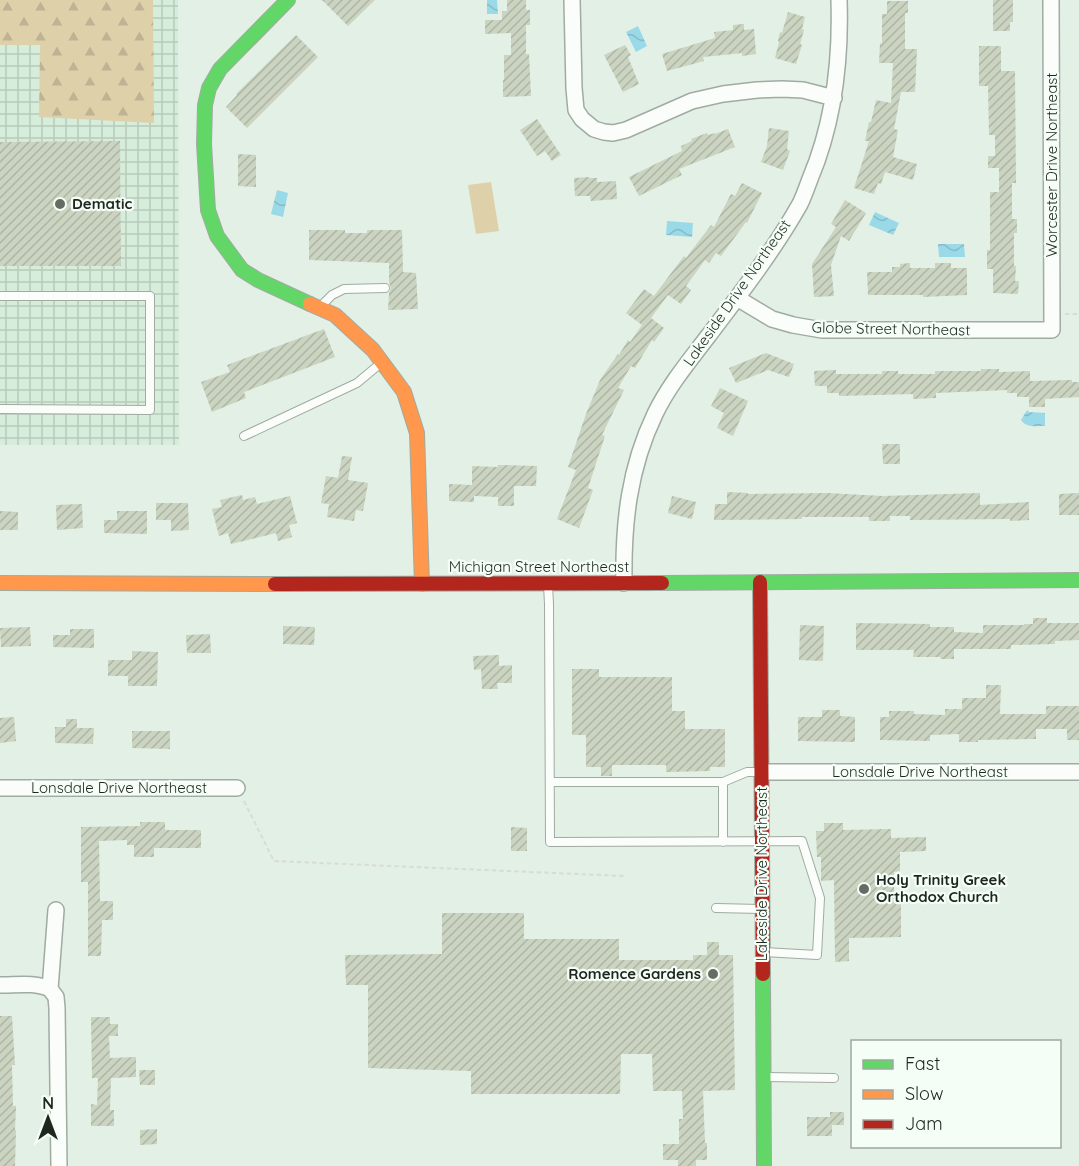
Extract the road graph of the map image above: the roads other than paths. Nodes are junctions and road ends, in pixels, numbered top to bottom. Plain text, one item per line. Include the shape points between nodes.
1 (288, 0) edge
2 (572, 0) edge
3 (839, 0) edge
4 (1051, 0) edge
5 (834, 98) junction
6 (385, 288) dead end
7 (0, 296) edge
8 (737, 298) junction
9 (319, 308) junction
10 (1052, 330) joint
11 (382, 362) junction
12 (0, 409) edge
13 (244, 436) dead end
14 (1079, 580) edge
15 (760, 582) junction
16 (0, 583) edge
17 (547, 583) junction
18 (624, 583) junction
19 (422, 584) junction
20 (761, 772) junction
21 (1079, 772) edge
22 (550, 782) junction
23 (723, 782) junction
24 (0, 788) edge
25 (237, 788) road end
26 (762, 841) junction
27 (723, 842) junction
28 (716, 908) dead end
29 (762, 909) junction
30 (56, 910) dead end
31 (763, 952) junction
32 (0, 985) edge
33 (50, 989) junction
34 (764, 1077) junction
35 (834, 1078) dead end
36 (59, 1166) edge
37 (764, 1166) edge

1 - 9 street via 220,69 209,88 204,144 208,210 217,236 242,270
2 - 5 street via 576,110 594,129 613,133 626,130 692,101 717,95 803,90
3 - 5 street, Lakeside Drive Northeast
4 - 10 street, Worcester Drive Northeast
5 - 8 street, Lakeside Drive Northeast via 818,161 801,202
6 - 9 lane via 345,289
7 - 12 lane via 150,296 150,410
8 - 10 street, Globe Street Northeast via 771,319 822,330
8 - 18 street, Lakeside Drive Northeast via 654,415 630,489 623,544
9 - 11 street via 335,315
11 - 13 lane via 357,383
11 - 19 street via 404,392 417,434
14 - 15 street, Michigan Street Northeast
15 - 18 street, Michigan Street Northeast
15 - 20 street, Lakeside Drive Northeast
16 - 19 street, Michigan Street Northeast
17 - 18 street, Michigan Street Northeast
17 - 19 street, Michigan Street Northeast
17 - 22 lane
20 - 21 street, Lonsdale Drive Northeast
20 - 23 lane via 747,772
20 - 26 street, Lakeside Drive Northeast
22 - 23 lane
22 - 27 lane via 550,842
23 - 27 lane
24 - 25 street, Lonsdale Drive Northeast
26 - 27 lane
26 - 29 street, Lakeside Drive Northeast
26 - 31 lane via 802,841 820,898 817,956
28 - 29 lane
29 - 31 street, Lakeside Drive Northeast
30 - 33 street
31 - 34 street, Lakeside Drive Northeast
32 - 33 street
33 - 36 street via 57,1008
34 - 35 lane
34 - 37 street, Lakeside Drive Northeast

